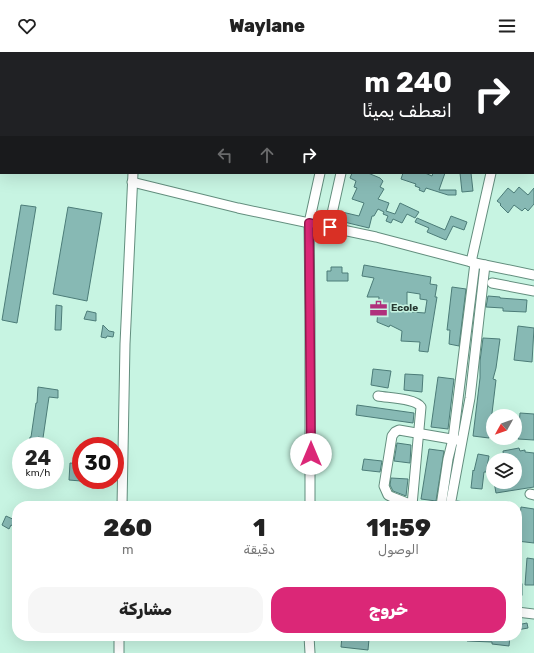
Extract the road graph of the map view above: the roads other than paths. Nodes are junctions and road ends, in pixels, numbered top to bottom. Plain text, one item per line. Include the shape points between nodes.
1 (320, 174) edge
2 (340, 174) edge
3 (491, 174) edge
4 (132, 178) edge
5 (309, 223) junction
6 (330, 227) junction
7 (473, 263) junction
8 (485, 265) junction
9 (534, 275) edge
10 (492, 283) dead end
11 (534, 291) edge
12 (378, 396) dead end
13 (418, 434) junction
14 (453, 439) junction
15 (463, 440) junction
16 (444, 487) junction
17 (454, 489) junction
18 (122, 501) edge
19 (310, 501) edge
20 (401, 501) edge
21 (413, 501) edge
22 (440, 501) edge
23 (451, 501) edge
24 (522, 613) edge
25 (534, 614) edge
26 (119, 641) edge
27 (309, 641) edge
28 (119, 653) edge
29 (310, 653) edge

1 - 5 street
2 - 6 street
3 - 7 street
4 - 5 street via 238,208
4 - 18 street
5 - 6 street
5 - 19 street
6 - 7 street
7 - 8 street
7 - 14 street
8 - 9 street
8 - 15 street
10 - 11 street
12 - 13 street via 420,404 422,409
13 - 14 street
13 - 20 street via 399,430 392,436 384,486 392,498
13 - 21 street
14 - 15 street
14 - 16 street
15 - 17 street
16 - 17 street
16 - 22 street
17 - 23 street
24 - 25 street
26 - 28 street
27 - 29 street

